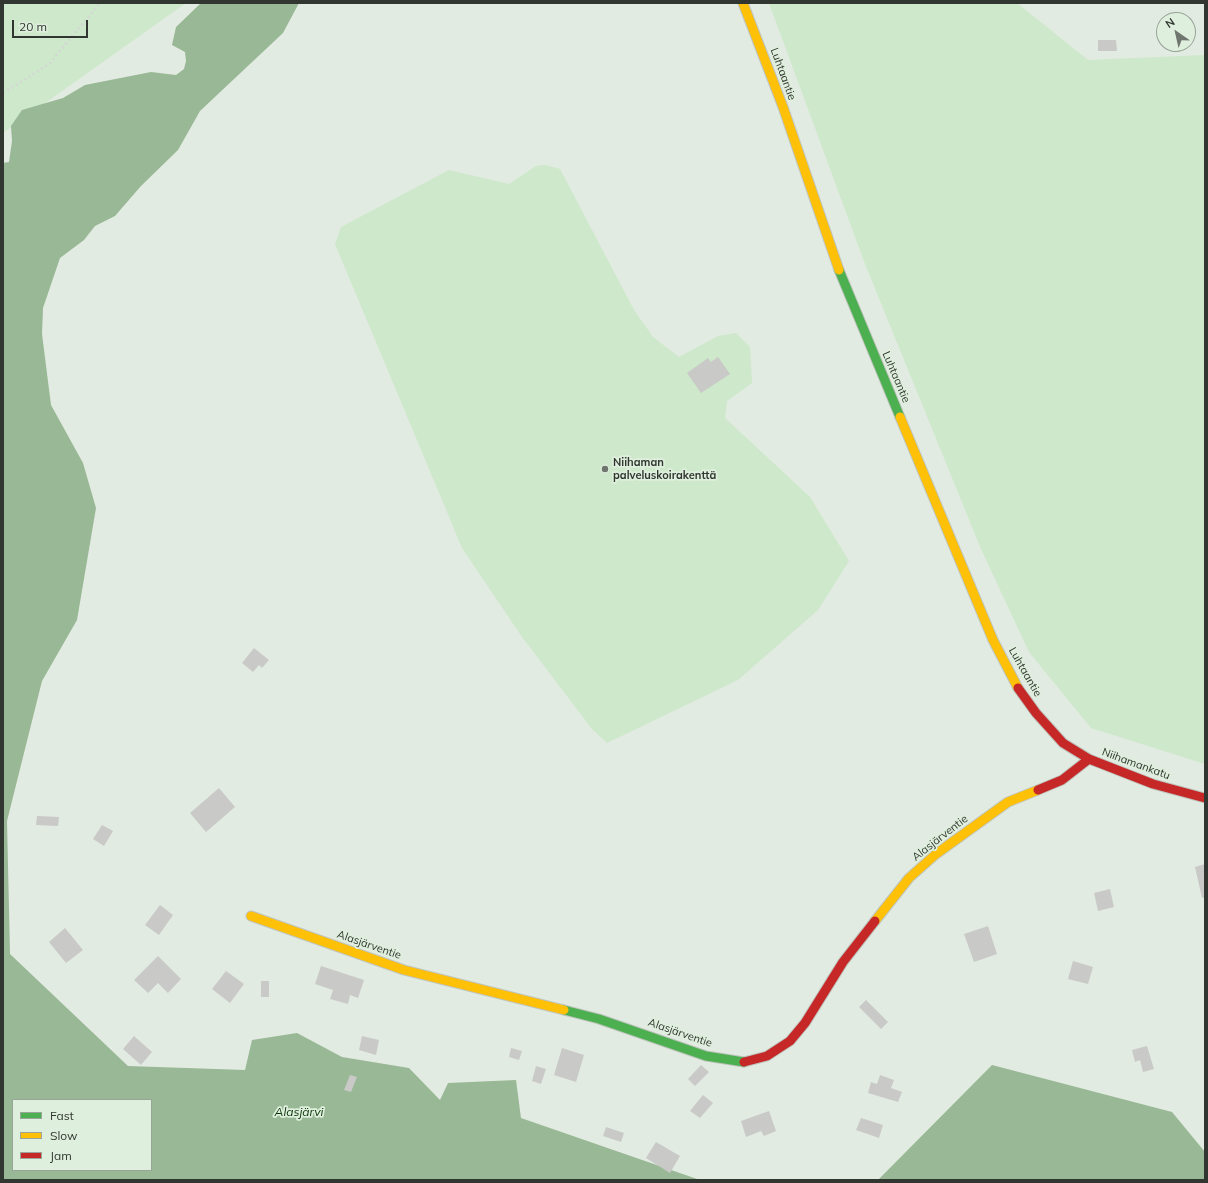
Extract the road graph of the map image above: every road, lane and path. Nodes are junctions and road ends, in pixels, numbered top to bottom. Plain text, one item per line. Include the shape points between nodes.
1 (100, 3) edge
2 (743, 3) edge
3 (3, 93) edge
4 (1062, 743) joint
5 (1089, 759) junction
6 (1205, 798) edge
7 (251, 916) dead end

1 - 3 path via 48,64
2 - 4 street, Luhtaantie via 783,108 842,279 993,640 1019,690
4 - 5 street, Niihamankatu
5 - 6 street, Niihamankatu via 1153,784
5 - 7 street, Alasjärventie via 1062,780 1008,802 936,854 909,878 843,962 805,1023 790,1040 767,1056 743,1062 706,1056 599,1019 404,970

